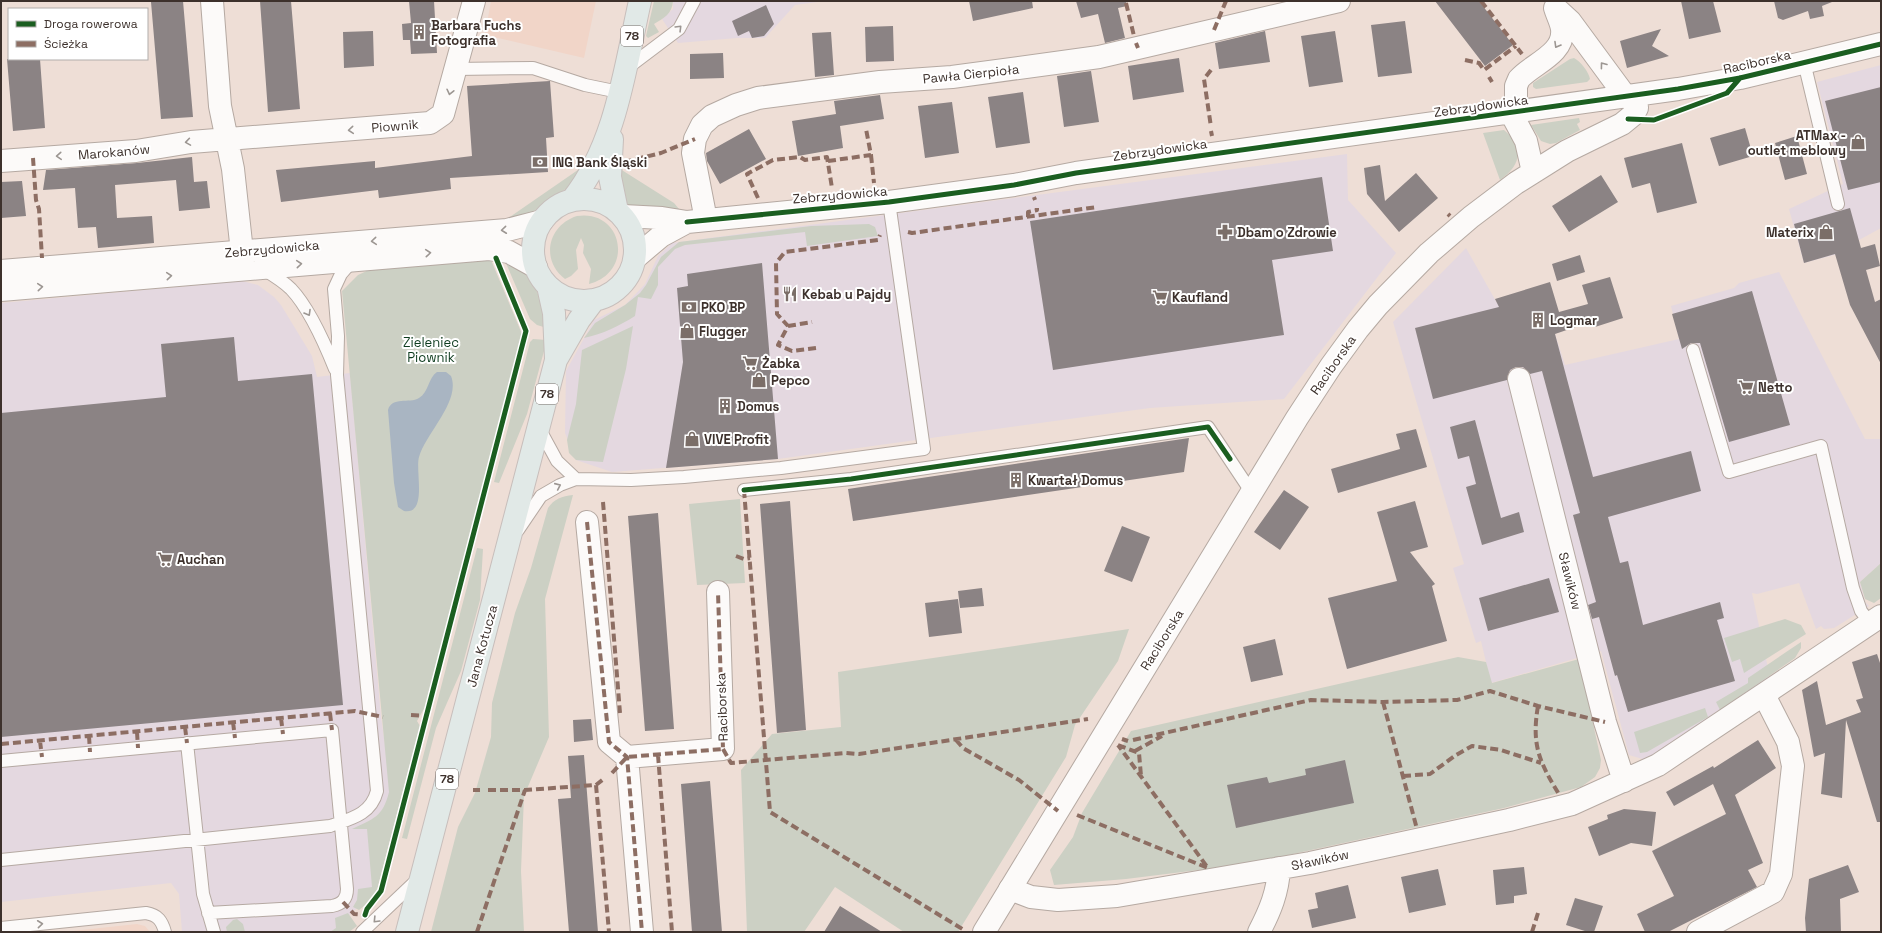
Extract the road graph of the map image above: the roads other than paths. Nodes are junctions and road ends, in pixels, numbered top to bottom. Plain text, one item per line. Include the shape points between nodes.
1 (212, 1) edge
2 (474, 1) edge
3 (640, 1) edge
4 (694, 1) edge
5 (1339, 1) edge
6 (1552, 4) edge
7 (1881, 44) edge
8 (1804, 62) junction
9 (455, 69) junction
10 (624, 70) junction
11 (620, 92) junction
12 (1631, 96) junction
13 (1514, 112) junction
14 (613, 119) junction
15 (227, 139) junction
16 (1, 161) edge
17 (1533, 172) junction
18 (572, 200) junction
19 (889, 202) junction
20 (1838, 204) dead end
21 (620, 214) junction
22 (542, 221) junction
23 (696, 221) junction
24 (242, 252) junction
25 (635, 258) junction
26 (353, 260) junction
27 (261, 267) junction
28 (536, 267) junction
29 (1, 271) edge
30 (109, 279) junction
31 (548, 286) junction
32 (1, 290) edge
33 (594, 300) junction
34 (1693, 350) dead end
35 (556, 360) junction
36 (337, 375) junction
37 (1519, 379) dead end
38 (538, 428) junction
39 (576, 479) junction
40 (744, 490) dead end
41 (1252, 493) junction
42 (587, 522) dead end
43 (508, 544) junction
44 (718, 592) dead end
45 (1875, 620) edge
46 (1764, 695) junction
47 (187, 743) junction
48 (627, 757) junction
49 (1, 761) edge
50 (1624, 782) junction
51 (341, 822) junction
52 (197, 839) junction
53 (1, 860) edge
54 (1279, 868) junction
55 (422, 874) junction
56 (1010, 889) junction
57 (208, 913) junction
58 (1, 928) edge
59 (165, 932) edge
60 (214, 932) edge
61 (362, 932) edge
62 (407, 932) edge
63 (642, 932) edge
64 (984, 932) edge
65 (1259, 932) edge
66 (1698, 932) edge

1 - 15 street via 220,106
2 - 9 street, Piownik
3 - 10 main road, 78
10 -> 4 lane via 679,29
5 - 23 street, Pawła Cierpioła via 1099,58 952,77 880,82 758,98 736,105 712,116 702,125 696,138 693,153
12 -> 6 street via 1570,21
6 -> 13 street via 1562,29 1560,42 1554,51 1519,79
7 - 8 street, Raciborska
8 - 12 street, Raciborska via 1704,85
8 - 20 lane
9 - 11 lane via 533,68 585,85
9 -> 15 street, Piownik via 443,114 430,123
10 - 11 main road, 78
11 - 14 main road, 78
12 - 13 street, Zebrzydowicka
12 - 17 street, Raciborska via 1637,108 1628,119
13 - 17 street via 1526,141
13 - 19 street, Zebrzydowicka via 1076,173 1014,185
14 - 18 main road, 78 via 590,175
14 - 21 main road, 78 via 610,177
15 -> 16 street, Marokanów via 136,151
15 - 24 street via 239,213
17 - 41 street, Raciborska via 1450,234 1368,316 1319,384
18 - 21 main road, 78 via 598,201
18 - 22 main road, 78 via 554,209
19 - 23 street, Zebrzydowicka
19 - 39 lane via 924,449 781,468 691,476 631,480
21 - 23 street, Zebrzydowicka
21 - 25 main road, 78 via 634,236
22 -> 24 street, Zebrzydowicka via 507,230
22 - 28 main road, 78 via 533,244
23 - 25 street, Zebrzydowicka via 654,240
24 - 30 street, Zebrzydowicka
25 - 33 main road, 78 via 622,285 612,293
27 -> 26 street, Zebrzydowicka
26 -> 28 street, Zebrzydowicka via 496,249 509,252
26 - 36 lane via 341,274 334,289 338,336
30 -> 27 street, Zebrzydowicka
27 -> 36 lane via 297,296 325,346
28 - 31 main road, 78
29 - 30 street, Zebrzydowicka
32 -> 30 street, Zebrzydowicka
31 - 33 main road, 78 via 570,299
31 - 35 main road, Jana Kotucza / 78 via 554,314
33 - 35 main road, Jana Kotucza / 78
34 - 45 lane via 1729,472 1821,446 1853,588 1861,611
35 - 38 main road, Jana Kotucza / 78
36 - 51 lane via 377,791 366,811
37 - 50 street, Sławików via 1606,722
38 - 39 lane via 557,461
38 - 43 main road, Jana Kotucza / 78
43 -> 39 lane via 541,496
40 - 41 lane via 851,479 1208,427
41 - 56 street, Raciborska
42 - 48 street via 609,742
43 - 55 main road, Jana Kotucza / 78
44 - 48 street, Raciborska via 723,749
45 - 46 street, Sławików
46 - 50 street, Sławików via 1658,765
46 - 66 street via 1788,742 1793,766 1781,874 1773,892
47 - 49 lane
47 - 51 lane via 332,730
47 - 52 lane
48 - 63 street
50 - 54 street, Sławików via 1566,806
51 - 52 lane via 330,826
51 - 57 lane via 347,892 340,904
52 - 53 lane
52 - 57 lane via 203,894
54 - 56 street, Sławików via 1117,896 1079,900 1041,899
54 - 65 street via 1272,907
55 -> 61 lane
55 - 62 main road, Jana Kotucza / 78
56 - 64 street, Raciborska
57 - 60 lane
58 -> 59 lane via 146,913 157,917

